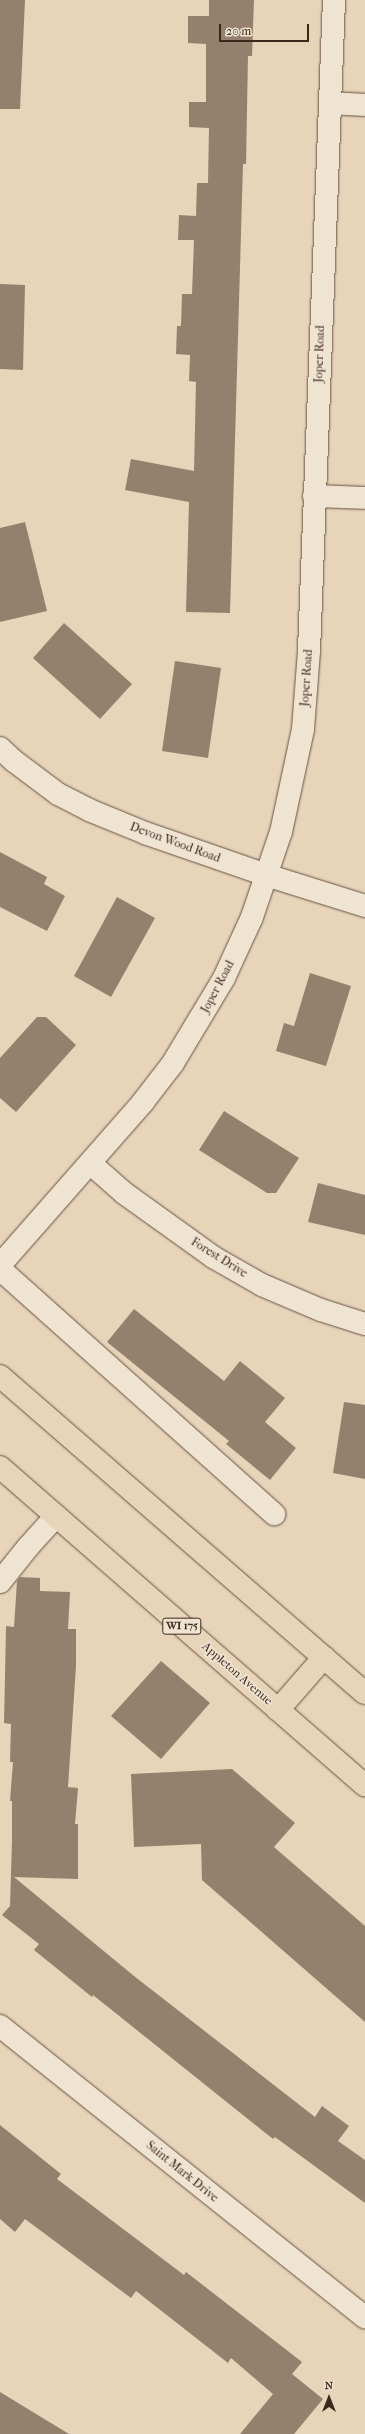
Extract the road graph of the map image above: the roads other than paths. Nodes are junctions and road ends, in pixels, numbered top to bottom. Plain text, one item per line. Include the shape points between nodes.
1 (334, 0) edge
2 (330, 103) junction
3 (365, 105) edge
4 (314, 496) junction
5 (365, 498) edge
6 (0, 748) edge
7 (266, 875) junction
8 (365, 906) edge
9 (90, 1163) junction
10 (0, 1265) edge
11 (0, 1269) edge
12 (365, 1324) edge
13 (0, 1376) edge
14 (0, 1467) edge
15 (274, 1514) dead end
16 (56, 1516) junction
17 (0, 1582) edge
18 (324, 1657) junction
19 (365, 1693) edge
20 (278, 1710) junction
21 (365, 1785) edge
22 (0, 2026) edge
23 (365, 2318) edge

1 - 2 street, Joper Road
2 - 3 street
2 - 4 street, Joper Road
4 - 5 street
4 - 7 street, Joper Road via 309,651 303,729 281,832
6 - 7 street, Devon Wood Road via 58,794 89,810 145,833
7 - 8 street, Devon Wood Road
7 - 9 street, Joper Road via 252,917 234,957 199,1022 173,1063 143,1102
9 - 10 street, Joper Road
9 - 12 street, Forest Drive via 124,1193 213,1257 269,1288 321,1310
11 - 15 street
13 - 18 main road
14 - 16 main road, Appleton Avenue / WI 175
16 - 17 street
16 - 20 main road, Appleton Avenue / WI 175
18 - 19 main road
18 - 20 main road
20 - 21 main road, Appleton Avenue / WI 175
22 - 23 street, Saint Mark Drive

